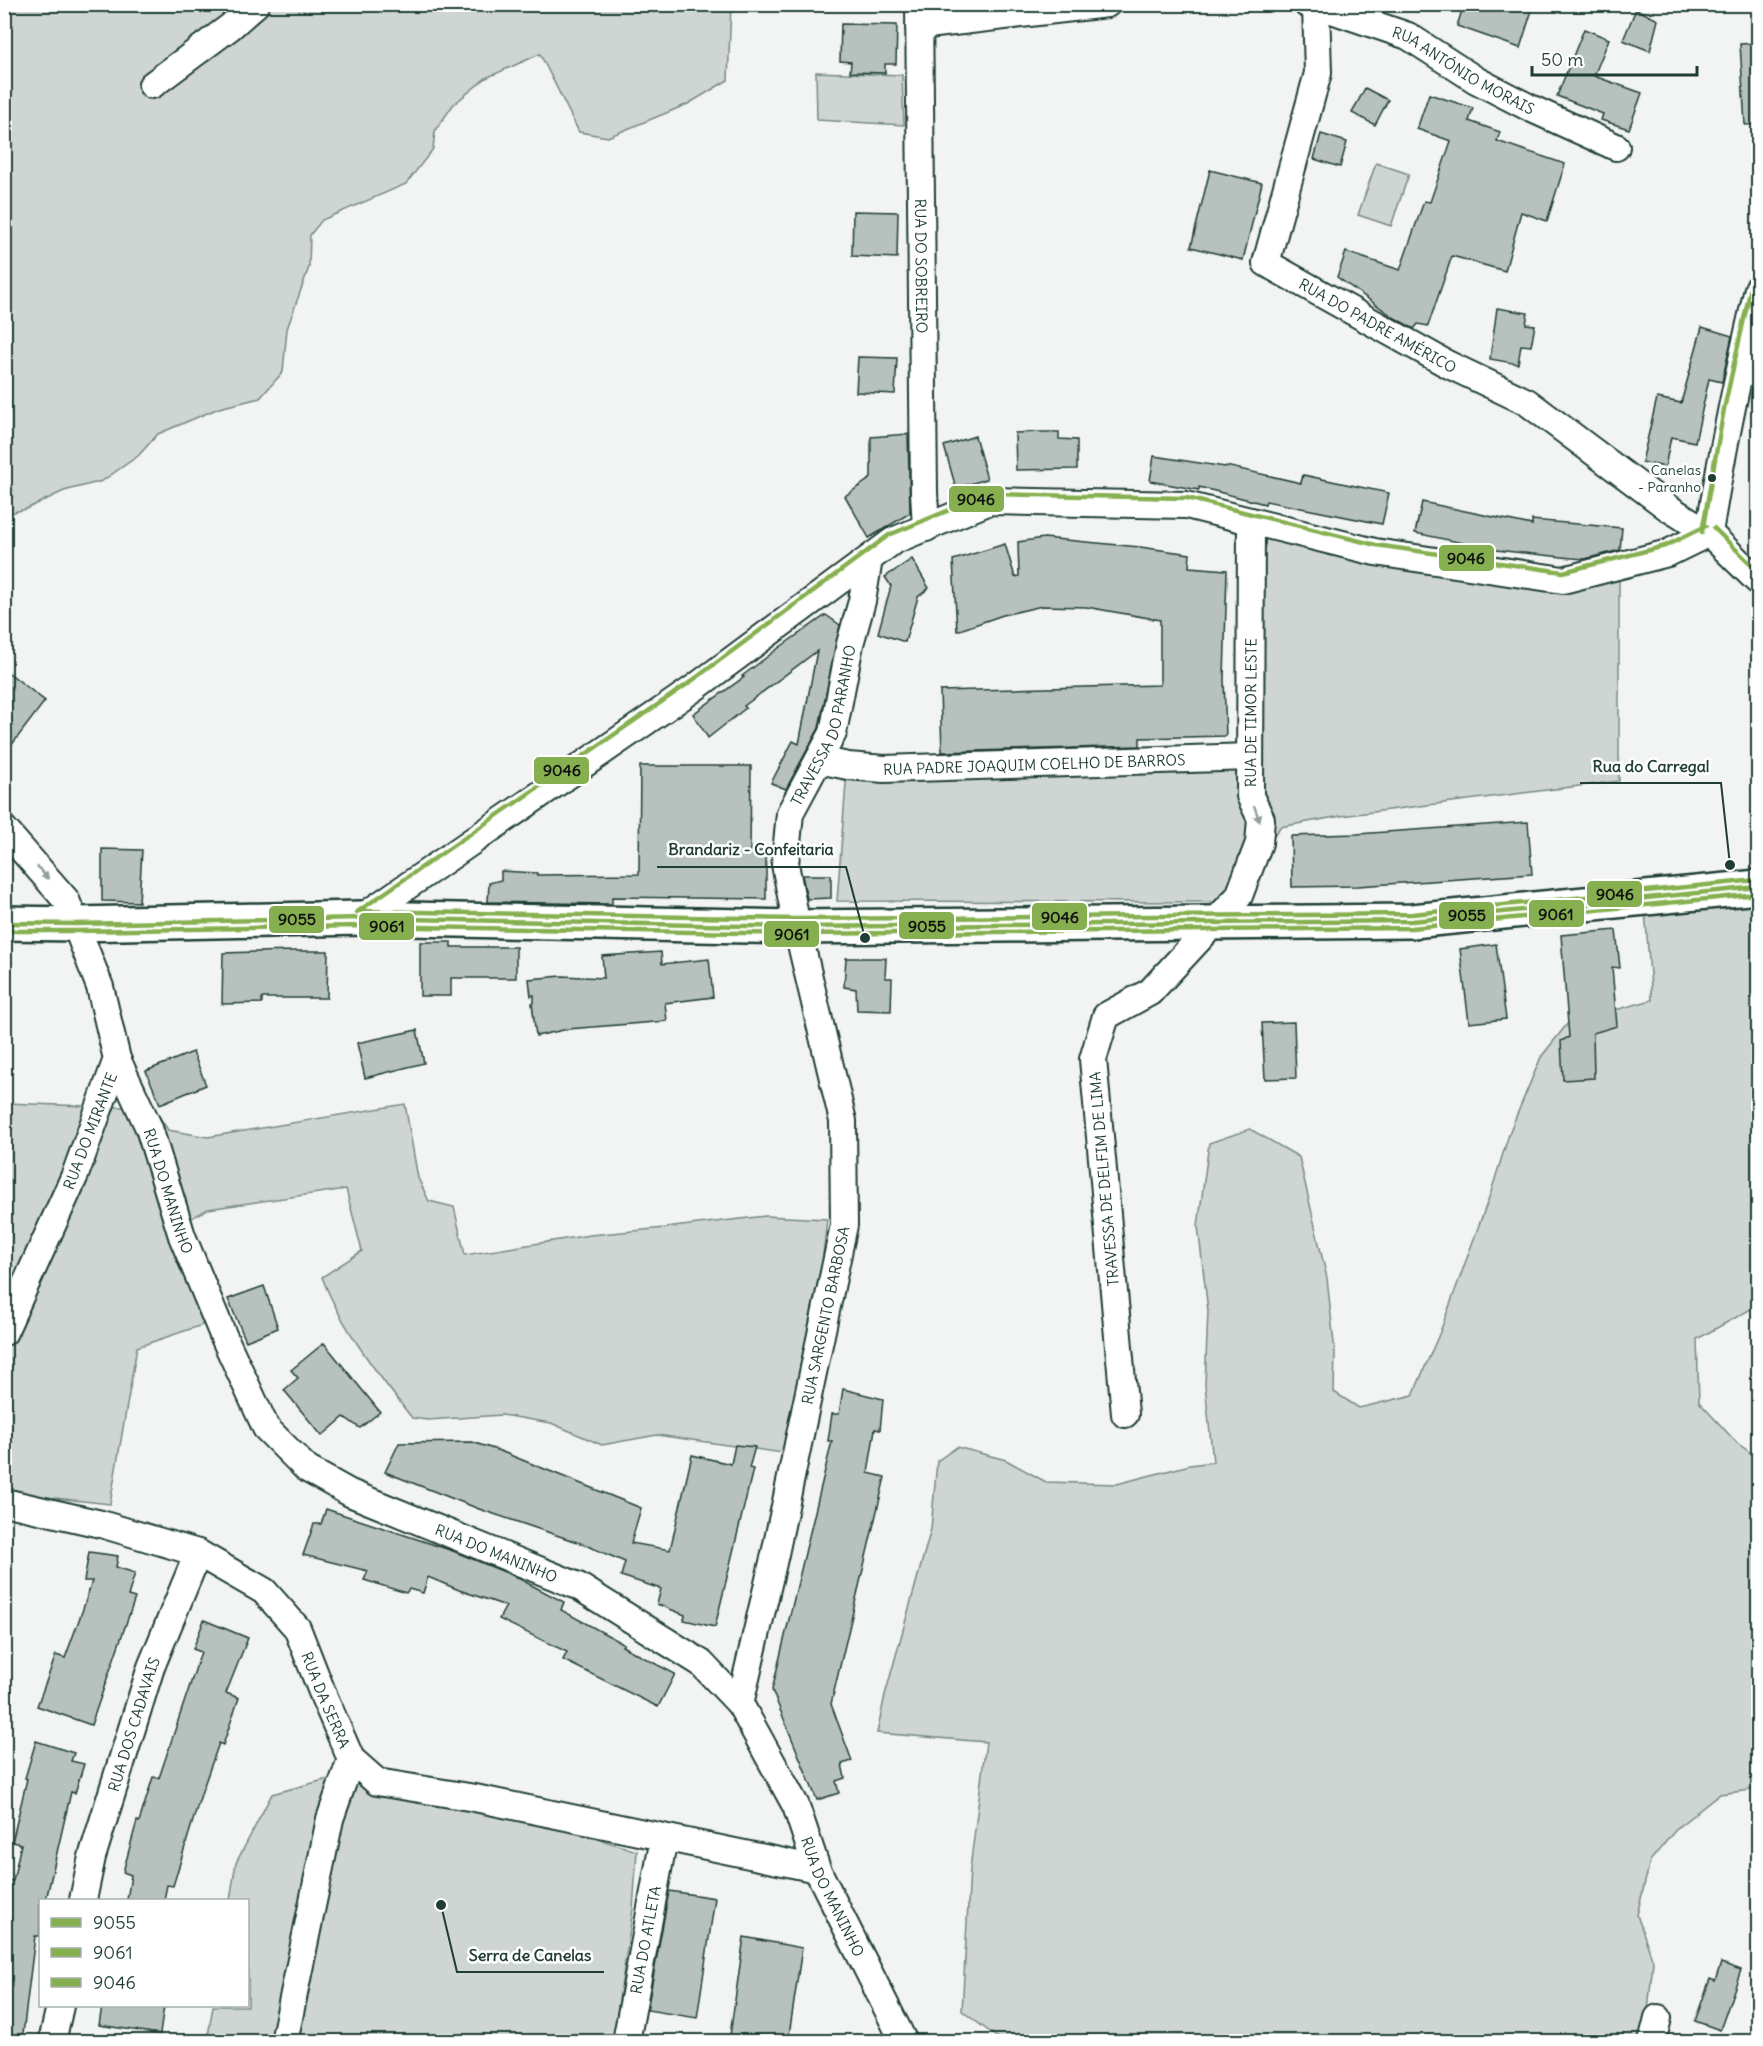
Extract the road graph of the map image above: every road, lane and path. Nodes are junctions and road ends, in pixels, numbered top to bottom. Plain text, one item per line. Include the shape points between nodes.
1 (256, 4) edge
2 (1107, 4) edge
3 (1311, 5) edge
4 (916, 11) edge
5 (152, 85) dead end
6 (1616, 147) dead end
7 (1758, 289) edge
8 (1251, 521) junction
9 (926, 528) junction
10 (1709, 533) junction
11 (869, 559) junction
12 (1758, 581) edge
13 (1250, 757) junction
14 (819, 760) junction
15 (4, 829) edge
16 (1758, 887) edge
17 (361, 918) junction
18 (4, 923) edge
19 (76, 924) junction
20 (1213, 924) junction
21 (797, 927) junction
22 (117, 1059) junction
23 (4, 1332) edge
24 (1125, 1414) dead end
25 (4, 1502) edge
26 (198, 1553) junction
27 (740, 1704) junction
28 (351, 1759) junction
29 (664, 1838) junction
30 (817, 1869) junction
31 (83, 1899) edge
32 (60, 2007) edge
33 (52, 2042) edge
34 (284, 2042) edge
35 (626, 2042) edge
36 (904, 2042) edge

1 - 5 street
2 - 4 street
3 - 6 street, RUA ANTÓNIO MORAIS via 1408,36 1485,84
3 - 10 street, RUA DO PADRE AMÉRICO via 1318,73 1266,263 1447,364 1527,402 1670,510
4 - 9 street, RUA DO SOBREIRO
7 - 10 street via 1719,466
8 - 9 street via 1186,505 990,501
8 - 10 street via 1375,552 1563,580 1668,553
8 - 13 street, RUA DE TIMOR LESTE
9 - 11 street via 893,541
10 - 12 street
11 - 14 street, TRAVESSA DO PARANHO via 833,733
11 - 17 street via 693,689
13 - 14 street, RUA PADRE JOAQUIM COELHO DE BARROS via 884,769
13 -> 20 street, RUA DE TIMOR LESTE via 1250,796 1260,819 1259,843 1239,896
14 - 21 street, TRAVESSA DO PARANHO via 790,813 785,864
15 -> 19 street, RUA DO MIRANTE via 66,900
16 - 20 main road via 1412,921
17 - 19 main road
17 - 21 main road
18 - 19 main road
19 - 22 street, RUA DO MIRANTE via 100,987
20 - 21 main road
20 - 24 street, TRAVESSA DE DELFIM DE LIMA via 1150,992 1106,1016 1093,1059
21 - 27 street, RUA SARGENTO BARBOSA via 843,1121 844,1225
22 - 23 street, RUA DO MIRANTE via 75,1175
22 - 27 street, RUA DO MANINHO via 149,1128 182,1236 266,1428 307,1469 350,1493 578,1586 701,1664
25 - 26 street, RUA DA SERRA via 101,1524
26 - 28 street, RUA DA SERRA via 264,1591 297,1628
26 - 31 street, RUA DOS CADAVAIS via 151,1667 92,1857
27 - 30 street, RUA DO MANINHO via 796,1806
28 - 29 street, RUA DA SERRA via 377,1782 475,1798
28 - 34 street via 330,1819
29 - 30 street, RUA DA SERRA
29 - 35 street, RUA DO ATLETA
30 - 36 street, RUA DO MANINHO
32 - 33 street

